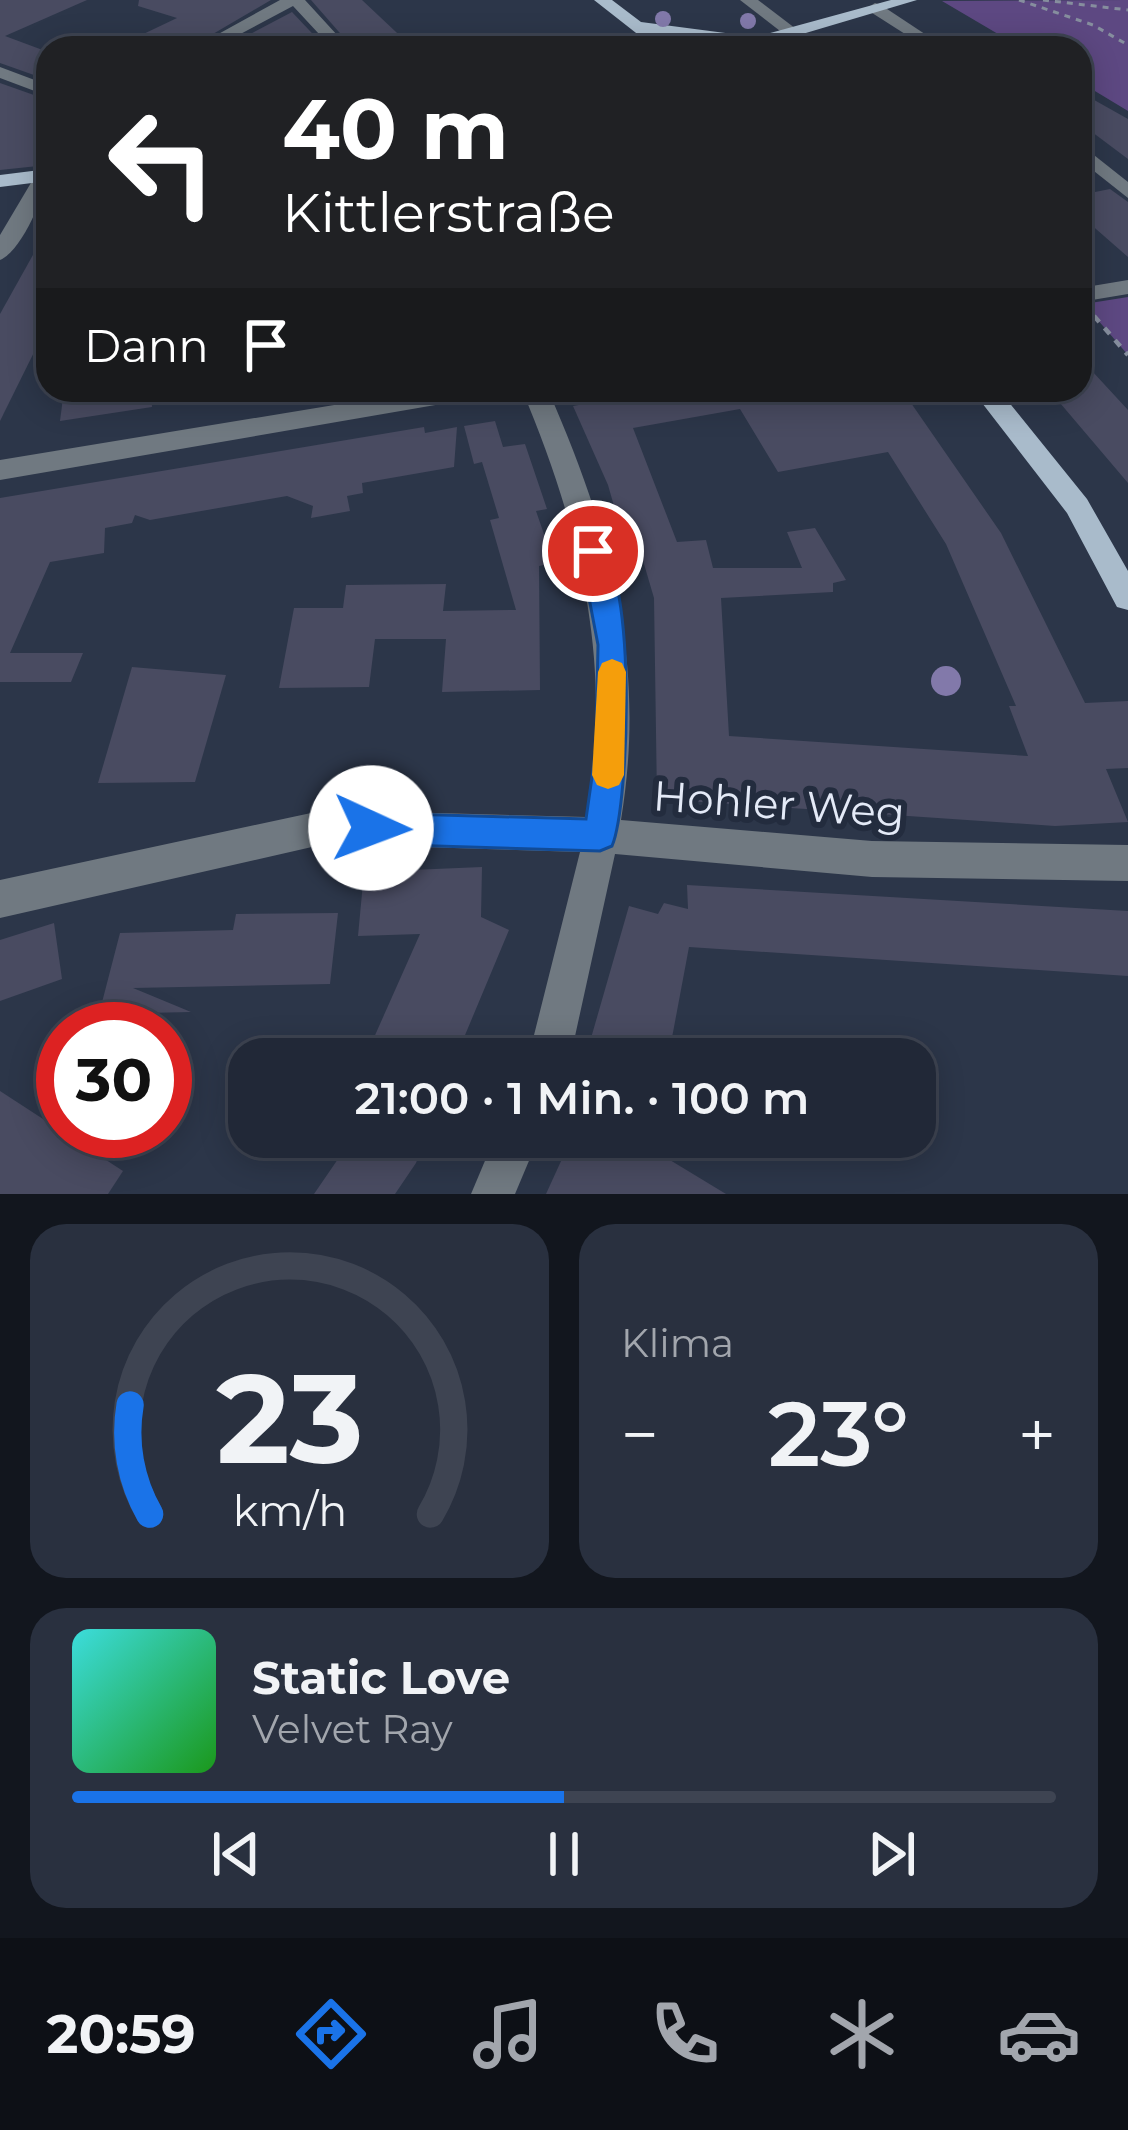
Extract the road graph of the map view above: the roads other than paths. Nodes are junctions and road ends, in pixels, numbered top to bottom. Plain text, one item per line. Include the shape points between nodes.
1 (294, 0) edge
2 (602, 0) edge
3 (748, 0) edge
4 (909, 0) edge
5 (875, 8) junction
6 (635, 26) junction
7 (794, 31) junction
8 (224, 36) edge
9 (328, 36) edge
10 (649, 36) edge
11 (693, 36) edge
12 (776, 36) edge
13 (800, 36) edge
14 (919, 36) edge
15 (0, 73) edge
16 (36, 86) edge
17 (1092, 160) edge
18 (36, 180) edge
19 (0, 185) edge
20 (1128, 192) edge
21 (36, 194) edge
22 (0, 253) edge
23 (1128, 287) edge
24 (1092, 296) edge
25 (405, 402) edge
26 (540, 402) edge
27 (995, 402) edge
28 (0, 470) edge
29 (1128, 598) edge
30 (600, 835) junction
31 (1128, 863) edge
32 (0, 899) edge
33 (554, 1038) edge
34 (508, 1158) edge
35 (493, 1194) edge

1 - 8 street
1 - 9 street
2 - 6 main road
3 - 7 street
4 - 5 main road
5 - 7 main road
5 - 14 street
6 - 10 main road
6 - 11 main road
7 - 12 main road
7 - 13 street
15 - 16 street
17 - 20 street
18 - 19 main road
21 - 22 street
23 - 24 street
25 - 28 street
26 - 30 street via 593,551 612,645
27 - 29 main road via 1077,506
30 - 31 street, Hohler Weg via 872,859
30 - 32 street, Hohler Weg via 325,827
30 - 33 street
34 - 35 street

